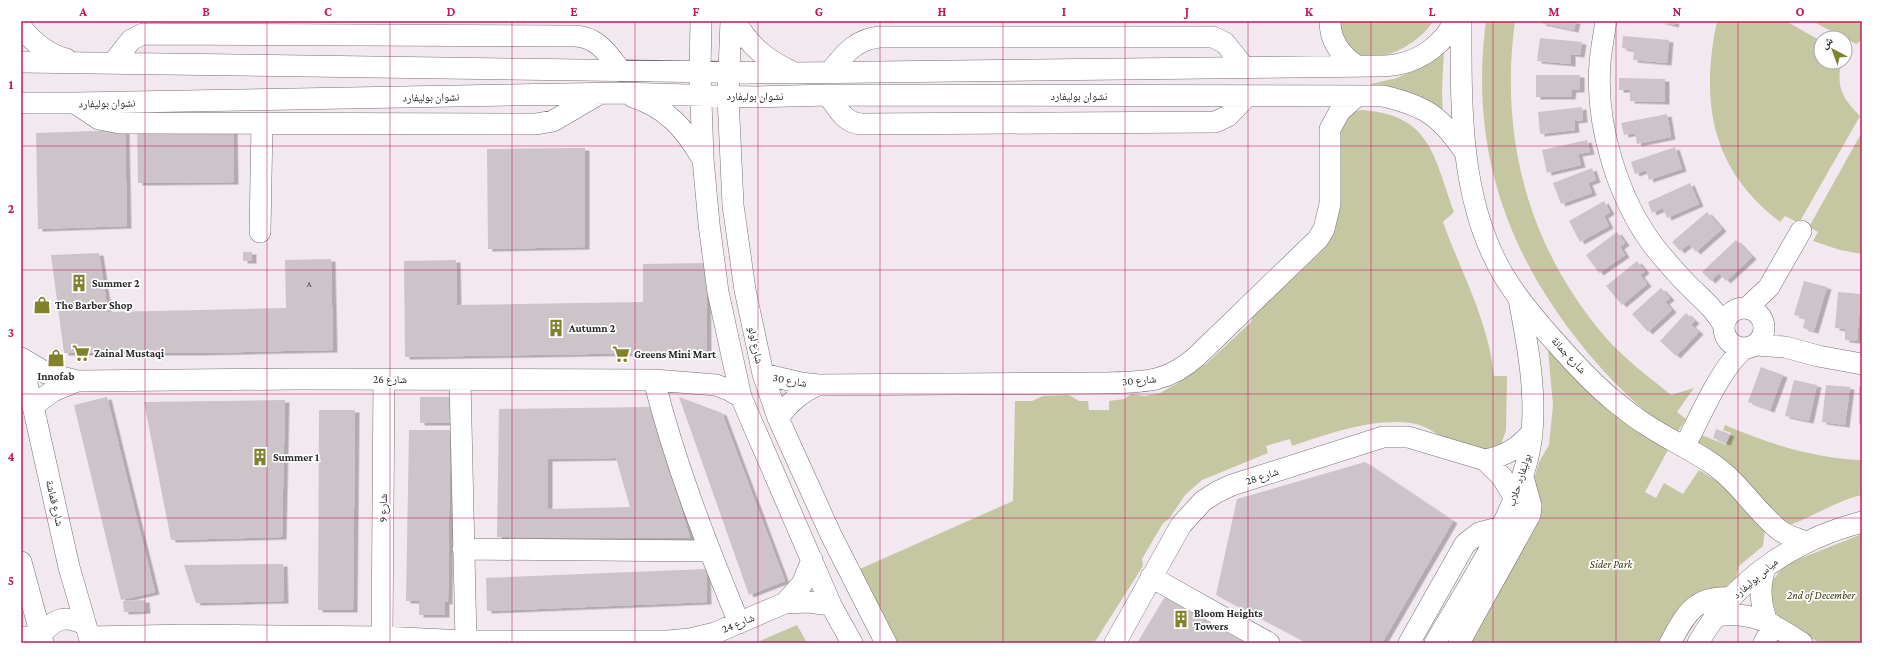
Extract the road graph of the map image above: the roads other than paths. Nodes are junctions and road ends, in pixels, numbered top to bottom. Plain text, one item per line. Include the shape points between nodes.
1 (702, 21) edge
2 (731, 21) edge
3 (735, 21) edge
4 (1454, 21) edge
5 (1461, 21) edge
6 (1606, 21) edge
7 (1330, 25) edge
8 (21, 26) edge
9 (21, 62) edge
10 (76, 62) junction
11 (114, 62) junction
12 (1244, 66) junction
13 (1301, 66) junction
14 (1356, 66) junction
15 (621, 71) junction
16 (700, 72) junction
17 (729, 73) junction
18 (795, 73) junction
19 (829, 73) junction
20 (621, 93) junction
21 (599, 94) junction
22 (701, 95) junction
23 (828, 95) junction
24 (728, 96) junction
25 (1247, 96) junction
26 (1306, 96) junction
27 (1357, 96) junction
28 (21, 102) edge
29 (75, 103) junction
30 (262, 124) junction
31 (1330, 130) junction
32 (1466, 154) junction
33 (703, 159) junction
34 (1801, 230) dead end
35 (260, 232) dead end
36 (1519, 299) junction
37 (1745, 328) junction
38 (731, 353) junction
39 (21, 358) edge
40 (21, 363) edge
41 (1862, 364) edge
42 (762, 374) junction
43 (384, 379) junction
44 (460, 380) junction
45 (654, 380) junction
46 (77, 381) junction
47 (702, 383) junction
48 (818, 385) junction
49 (741, 397) junction
50 (33, 406) junction
51 (778, 418) junction
52 (1532, 432) junction
53 (1680, 444) junction
54 (1485, 460) junction
55 (1522, 477) junction
56 (1514, 499) junction
57 (1862, 522) edge
58 (1502, 527) junction
59 (1806, 542) junction
60 (463, 549) junction
61 (710, 551) junction
62 (812, 560) junction
63 (21, 562) edge
64 (1765, 568) junction
65 (1151, 578) junction
66 (1731, 598) junction
67 (785, 603) junction
68 (832, 605) junction
69 (1716, 616) junction
70 (739, 623) junction
71 (1768, 630) edge
72 (89, 635) edge
73 (382, 638) junction
74 (35, 639) edge
75 (1702, 640) edge
76 (466, 641) junction
77 (852, 643) edge
78 (886, 643) edge
79 (1115, 643) edge
80 (1270, 643) edge
81 (1409, 643) edge
82 (1435, 643) edge
83 (1459, 643) edge
84 (1670, 643) edge
85 (1802, 643) edge

1 - 16 street
2 - 17 street, شارع لولو
3 - 18 street via 742,34 757,51 775,64
4 - 14 street, نشوان بوليفارد via 1439,43 1421,56 1400,64
5 - 32 street, شارع جمانة
6 - 37 street via 1600,64 1601,106 1611,161 1630,207 1656,248 1688,285 1717,314
7 - 13 street via 1320,52
7 - 14 street via 1339,51
8 - 10 street via 30,38 44,49
9 - 10 street, نشوان بوليفارد
10 - 11 street, نشوان بوليفارد
11 - 15 street, نشوان بوليفارد
11 - 15 street via 131,40 143,34 582,36 596,41
12 - 13 street, نشوان بوليفارد
12 - 19 street, نشوان بوليفارد
12 - 19 street via 1225,43 1213,37 880,37 854,45
13 - 14 street, نشوان بوليفارد
15 - 16 street, نشوان بوليفارد
16 - 17 street, نشوان بوليفارد
16 - 22 street
17 - 18 street, نشوان بوليفارد
17 - 24 street, شارع لولو
18 - 19 street, نشوان بوليفارد
20 - 21 street, نشوان بوليفارد
20 - 22 street, نشوان بوليفارد
20 - 33 street via 647,102 670,116 689,136
21 - 29 street, نشوان بوليفارد
21 - 30 street via 562,117 545,124
22 - 24 street, نشوان بوليفارد
22 - 33 street
23 - 24 street, نشوان بوليفارد
23 - 25 street, نشوان بوليفارد
23 - 25 street via 844,118 862,124 1215,122 1228,116
24 - 42 street, شارع لولو via 733,205 745,290
25 - 26 street, نشوان بوليفارد
26 - 27 street, نشوان بوليفارد
26 - 31 street, شارع 30 via 1321,112
27 - 31 street, شارع 30 via 1340,110
27 - 32 street, نشوان بوليفارد via 1383,96 1409,102 1433,114 1452,132
28 - 29 street, نشوان بوليفارد
29 - 30 street via 94,116 109,122
30 - 35 street
31 - 48 street, شارع 30 via 1329,217 1318,239 1197,356 1170,376 1138,382
32 - 36 street, شارع جمانة via 1473,196 1486,237 1504,276
33 - 38 street via 718,292
34 - 37 street
36 - 52 street, بوليفارد حلاب via 1530,372
36 - 53 street, شارع جمانة via 1580,369 1611,398 1644,424
37 - 41 street via 1784,347
37 - 53 street via 1724,355
38 - 47 street
38 - 49 street
39 - 46 street, شارع 26 via 46,373
40 - 50 street, شارع قماشة
42 - 48 street, شارع 30
42 - 51 street, شارع لولو
43 - 44 street, شارع 26
43 - 46 street, شارع 26
43 - 73 street, شارع 9
44 - 45 street, شارع 26
44 - 60 street
45 - 47 street, شارع 26
45 - 61 street via 666,429
46 - 50 street, شارع 26 via 54,391
47 - 49 street, شارع 26 via 716,385
48 - 51 street, شارع 30 via 802,392 788,404
49 - 62 street
50 - 72 street, شارع قماشة via 69,567
51 - 78 street, شارع لولو via 831,535
52 - 54 street via 1512,451
52 - 55 street, بوليفارد حلاب
53 - 59 street, شارع جمانة via 1706,459 1734,481 1779,529
54 - 56 street, شارع 28 via 1502,477
54 - 65 street, شارع 28 via 1420,440 1383,437 1232,485 1207,498 1191,512 1180,525
55 - 56 street, بوليفارد حلاب
55 - 83 street via 1531,506 1530,515
56 - 58 street, بوليفارد حلاب
57 - 59 street via 1838,528
58 - 81 street via 1479,533 1465,544
58 - 82 street, بوليفارد حلاب
59 - 64 street, مياس بوليفارد
60 - 61 street
60 - 76 street
61 - 70 street
62 - 67 street, شارع 24 via 802,584
62 - 68 street
63 - 74 street
64 - 66 street, مياس بوليفارد
64 - 71 street via 1760,595
65 - 79 street, شارع 28
65 - 80 street
66 - 69 street, مياس بوليفارد
66 - 84 street via 1707,600 1696,606 1686,615
67 - 68 street, شارع 24
67 - 70 street, شارع 24
68 - 77 street
69 - 71 street via 1742,614
69 - 75 street, مياس بوليفارد
70 - 76 street, شارع 24 via 715,633 668,641
71 - 85 street
72 - 73 street, شارع 24
72 - 74 street via 77,620 66,618 46,627
73 - 76 street, شارع 24

